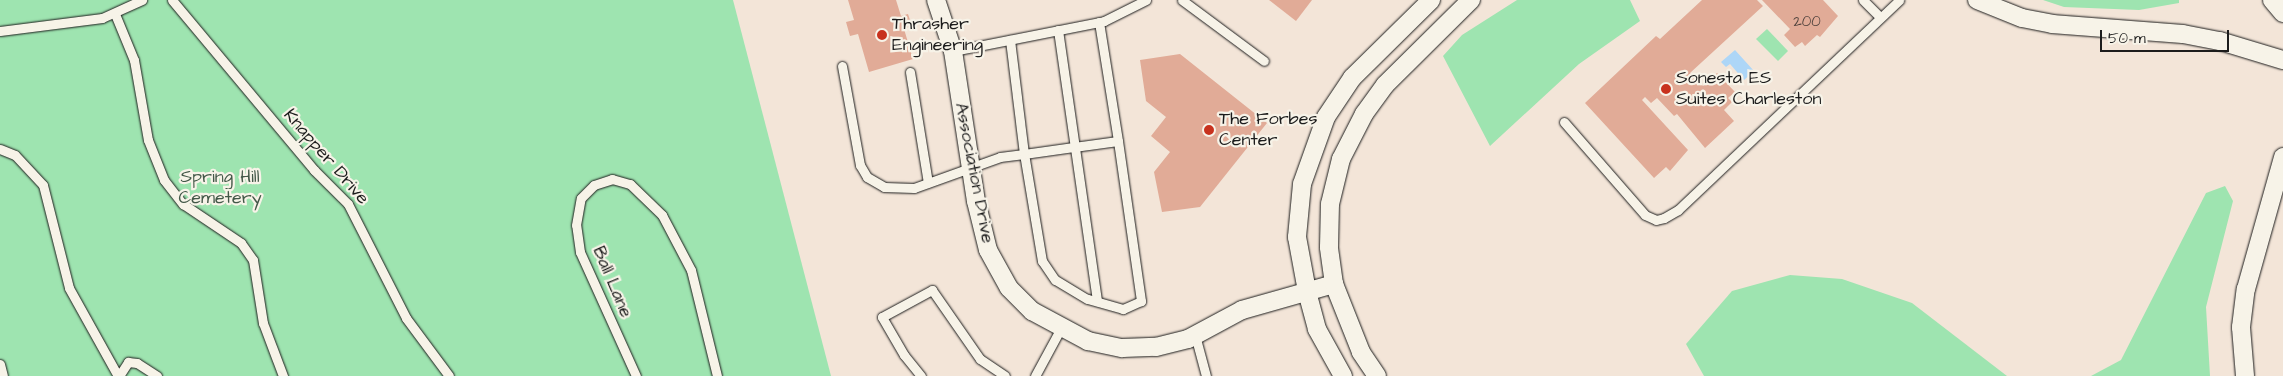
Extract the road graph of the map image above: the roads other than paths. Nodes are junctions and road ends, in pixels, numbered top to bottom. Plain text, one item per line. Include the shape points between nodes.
1 (142, 0) edge
2 (172, 0) edge
3 (936, 0) edge
4 (1146, 0) edge
5 (1182, 0) edge
6 (1430, 0) edge
7 (1471, 0) edge
8 (1863, 0) edge
9 (1899, 0) edge
10 (1977, 0) edge
11 (115, 14) junction
12 (1880, 17) junction
13 (1099, 22) junction
14 (1058, 30) junction
15 (0, 31) edge
16 (1010, 40) junction
17 (952, 51) junction
18 (2283, 60) edge
19 (1264, 61) dead end
20 (842, 66) dead end
21 (910, 72) dead end
22 (1564, 122) dead end
23 (1118, 141) junction
24 (1074, 147) junction
25 (0, 149) edge
26 (1024, 154) junction
27 (2282, 168) edge
28 (971, 169) junction
29 (928, 183) junction
30 (1334, 284) junction
31 (1307, 292) junction
32 (1097, 302) junction
33 (1060, 328) junction
34 (1195, 335) junction
35 (0, 364) edge
36 (3, 376) edge
37 (118, 376) edge
38 (157, 376) edge
39 (283, 376) edge
40 (449, 376) edge
41 (636, 376) edge
42 (716, 376) edge
43 (921, 376) edge
44 (1005, 376) edge
45 (1035, 376) edge
46 (1206, 376) edge
47 (1344, 376) edge
48 (1377, 376) edge
49 (2245, 376) edge

1 - 11 lane
2 - 40 lane, Knapper Drive via 314,170 348,204 406,318
3 - 17 street, Association Drive
4 - 13 lane via 1127,13
5 - 19 lane
6 - 31 street via 1352,78 1326,117 1302,184 1297,237
7 - 30 street via 1385,85 1364,114 1341,160 1330,204 1329,247
8 - 12 lane
9 - 12 lane
10 - 18 street via 2022,18 2052,24 2183,34 2220,41
11 - 15 lane
11 - 39 lane via 134,60 148,140 164,180 183,204 241,243 253,260 263,323
12 - 22 lane via 1678,210 1664,218 1656,220 1645,215
13 - 14 lane
13 - 23 lane
14 - 16 lane
14 - 24 lane
16 - 17 lane
16 - 26 lane
17 - 28 street, Association Drive
20 - 29 lane via 860,165 867,177 884,186 899,188
21 - 29 lane
23 - 24 lane
23 - 32 lane via 1141,301 1123,309
24 - 26 lane
24 - 32 lane
25 - 37 lane via 15,155 43,185 70,288
26 - 28 lane via 1000,157
26 - 32 lane via 1042,261 1055,280
27 - 49 street via 2246,289 2241,327
28 - 29 lane
28 - 33 street, Association Drive via 988,250 1009,288 1032,311
30 - 31 street, Association Drive
30 - 48 street via 1361,352
31 - 34 street, Association Drive via 1242,310
31 - 47 street via 1317,329
33 - 34 street, Association Drive via 1088,341 1122,348 1156,347
33 - 45 lane
34 - 46 lane
35 - 36 lane
37 - 38 lane via 128,362 137,363
41 - 42 lane, Ball Lane via 580,252 576,225 581,198 594,184 612,179 630,184 662,215 691,270
43 - 44 lane via 904,355 882,316 932,290 980,359

